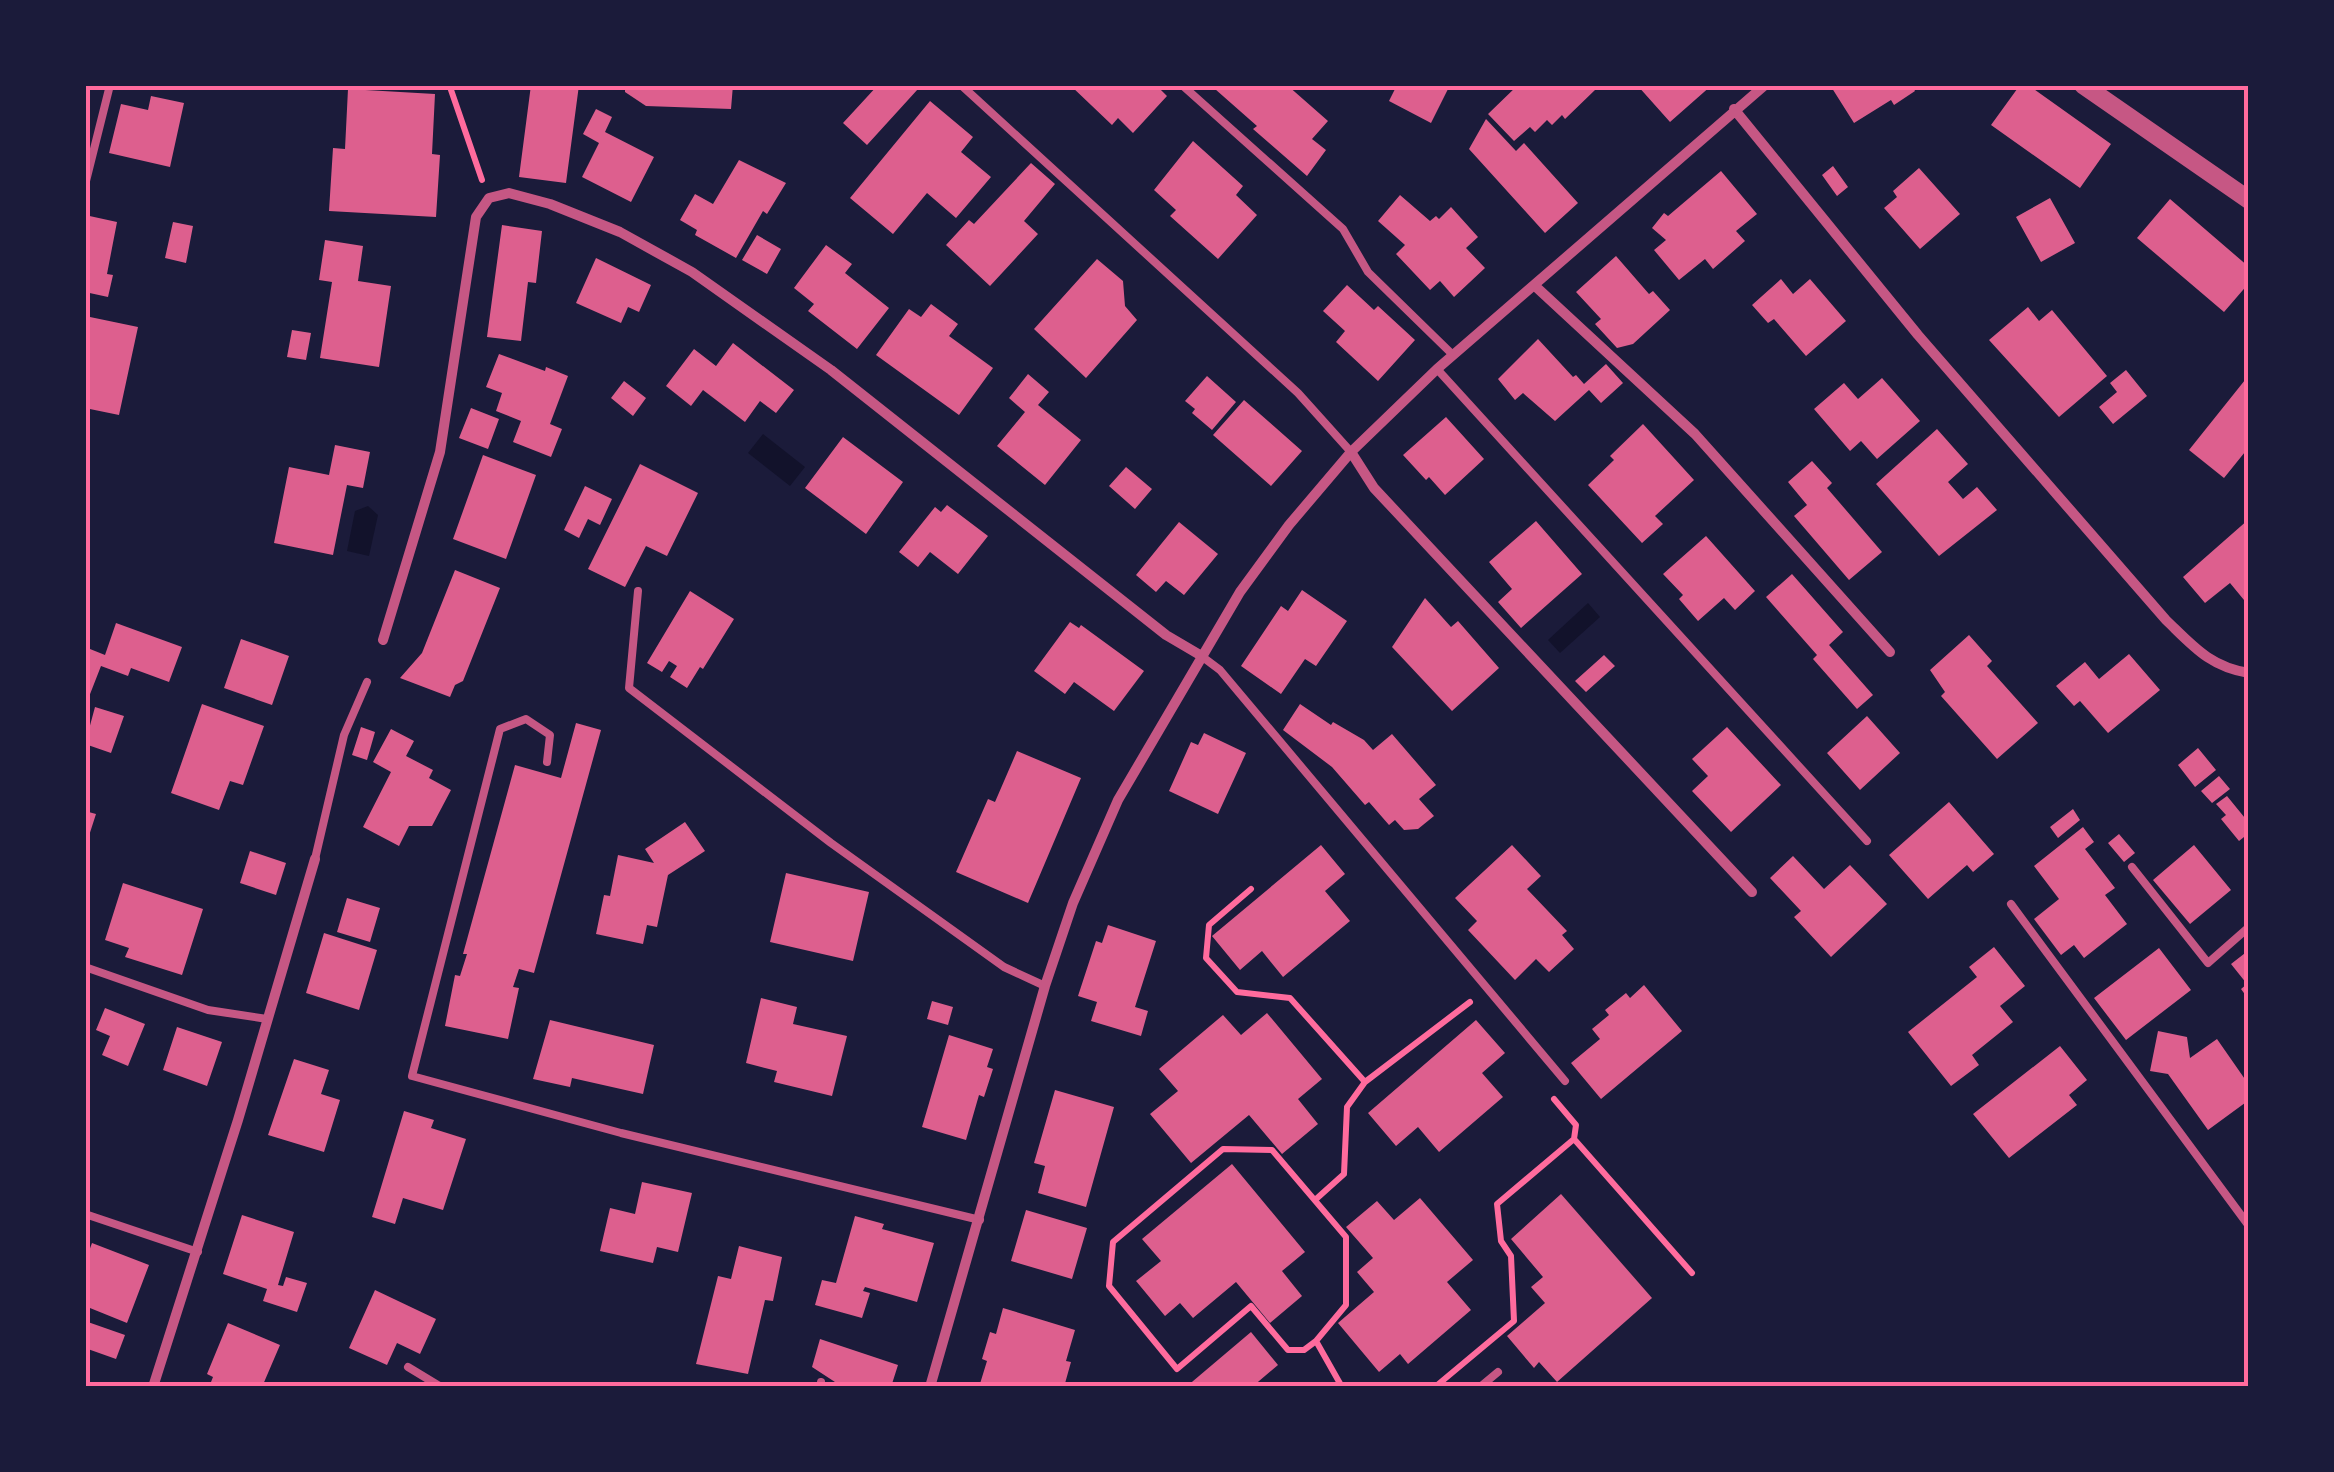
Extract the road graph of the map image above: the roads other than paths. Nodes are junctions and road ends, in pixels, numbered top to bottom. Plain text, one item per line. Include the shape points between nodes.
1 (110, 85) edge
2 (960, 85) edge
3 (1182, 85) edge
4 (1765, 85) edge
5 (2083, 85) edge
6 (1734, 109) junction
7 (85, 185) edge
8 (2249, 200) edge
9 (1534, 285) junction
10 (1454, 355) junction
11 (1437, 369) junction
12 (1351, 452) junction
13 (638, 590) dead end
14 (383, 640) dead end
15 (1890, 652) dead end
16 (1200, 655) junction
17 (2249, 673) edge
18 (367, 682) dead end
19 (547, 762) dead end
20 (1867, 841) dead end
21 (314, 858) joint
22 (2132, 867) dead end
23 (1752, 892) dead end
24 (2010, 904) dead end
25 (2249, 927) edge
26 (85, 967) edge
27 (1045, 986) junction
28 (267, 1019) junction
29 (1565, 1080) dead end
30 (85, 1214) edge
31 (980, 1220) junction
32 (2249, 1226) edge
33 (198, 1252) junction
34 (408, 1367) dead end
35 (1498, 1372) dead end
36 (153, 1387) edge
37 (442, 1387) edge
38 (930, 1387) edge
39 (1480, 1387) edge

1 - 7 lane
2 - 12 lane via 1298,394
3 - 10 lane via 1343,229 1368,272
4 - 6 street
5 - 8 street
6 - 9 street
6 - 17 street via 1918,335 2166,620 2201,654
9 - 10 street
9 - 15 street via 1694,434
10 - 11 street
11 - 12 street
11 - 20 lane
12 - 16 street via 1289,525
12 - 23 street via 1374,488
13 - 27 lane via 629,688 846,855 1004,968
14 - 16 street via 440,452 476,217 488,198 510,193 620,232 692,272 831,370 1166,636
16 - 27 street via 1118,800 1072,903
16 - 29 lane via 1220,670
18 - 21 lane via 344,734
19 - 31 lane via 550,735 526,719 500,729 412,1076
21 - 28 street
22 - 25 lane via 2208,963
24 - 32 lane
26 - 28 lane via 208,1010
27 - 31 street
28 - 33 street
30 - 33 lane
31 - 38 street
33 - 36 street
34 - 37 lane
35 - 39 lane

